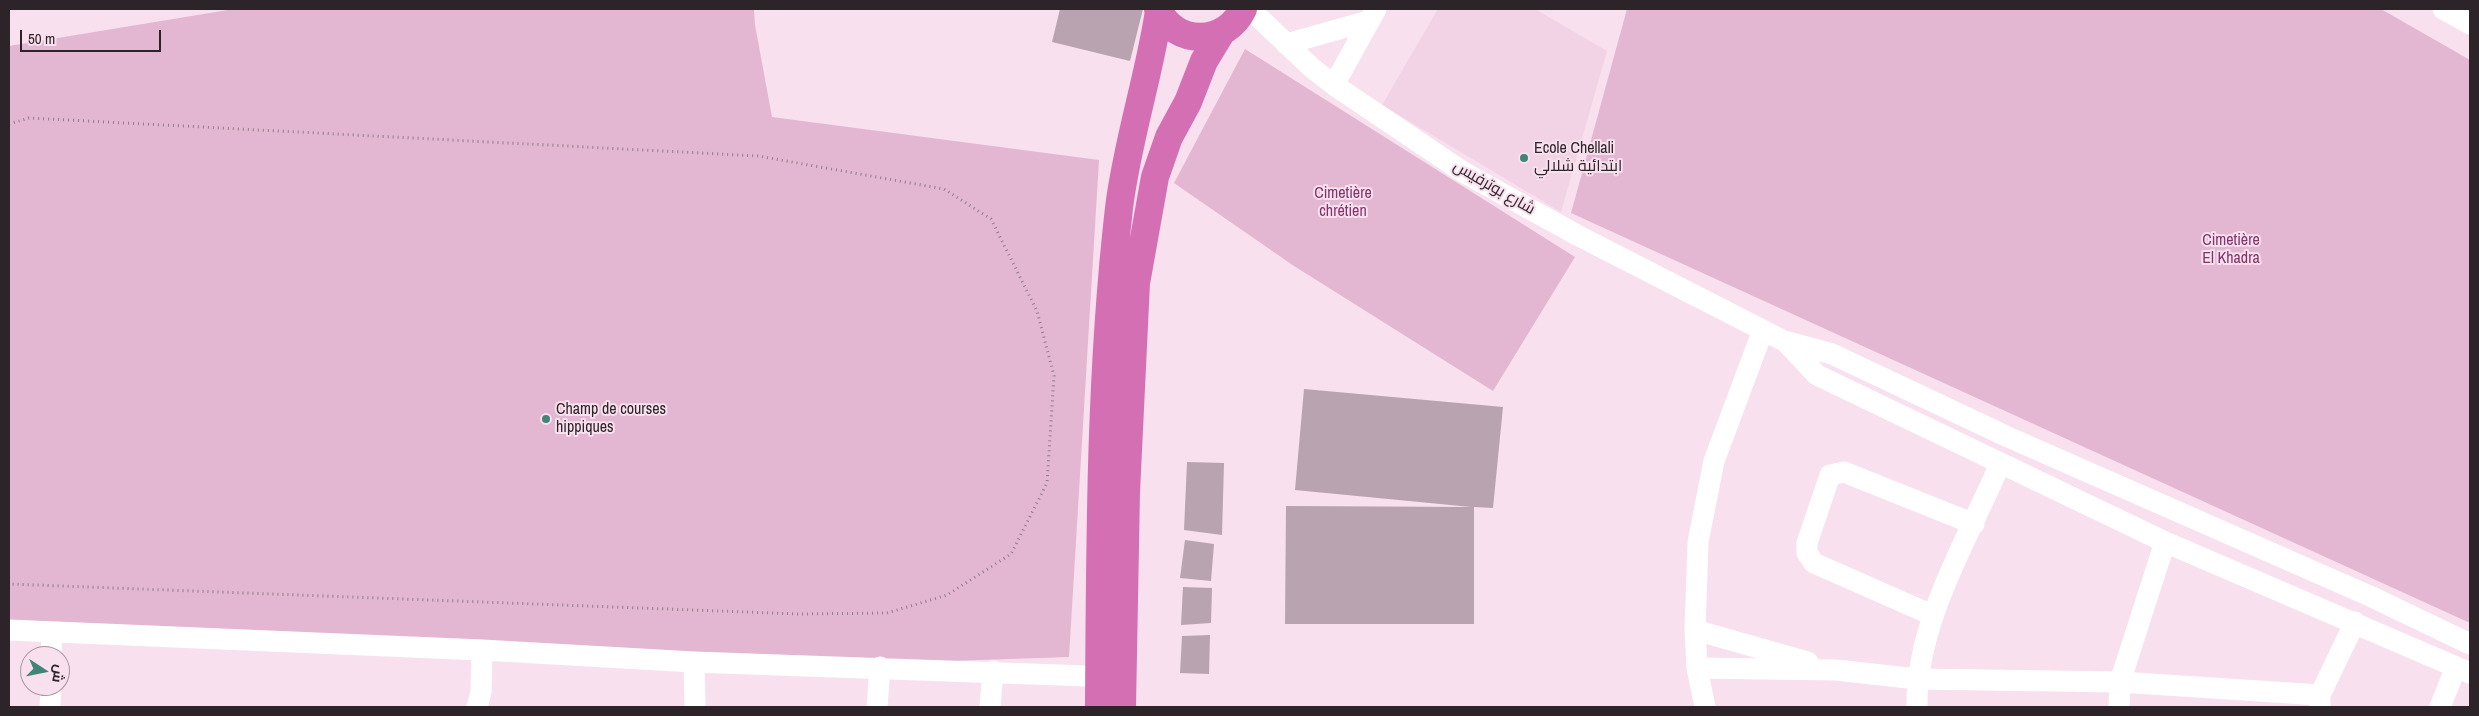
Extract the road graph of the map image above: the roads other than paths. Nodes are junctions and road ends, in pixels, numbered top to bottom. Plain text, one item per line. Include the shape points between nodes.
1 (1243, 9) edge
2 (1250, 9) edge
3 (2445, 9) edge
4 (1159, 10) edge
5 (1372, 15) edge
6 (2470, 24) edge
7 (1221, 33) junction
8 (1286, 44) junction
9 (1334, 85) junction
10 (1763, 330) junction
11 (1784, 341) junction
12 (2000, 464) junction
13 (1974, 524) junction
14 (2166, 542) junction
15 (1932, 615) junction
16 (2355, 622) junction
17 (9, 630) edge
18 (1695, 630) junction
19 (52, 632) junction
20 (2470, 644) edge
21 (51, 646) edge
22 (482, 650) junction
23 (694, 662) junction
24 (880, 667) junction
25 (1697, 668) junction
26 (1836, 670) junction
27 (2463, 670) edge
28 (992, 671) junction
29 (1111, 675) junction
30 (1916, 679) junction
31 (2120, 682) junction
32 (2320, 701) edge
33 (477, 707) edge
34 (695, 707) edge
35 (877, 707) edge
36 (990, 707) edge
37 (1099, 707) edge
38 (1122, 707) edge
39 (1706, 707) edge
40 (1917, 707) edge
41 (2119, 707) edge
42 (2440, 707) edge

1 - 7 highway via 1231,26
2 - 8 street, شارع بوترفيس
3 - 6 street
4 - 7 highway via 1168,24 1179,32 1194,37
4 - 29 highway via 1119,205 1110,294 1105,394
5 - 8 street
5 - 9 street
7 - 29 highway via 1204,61 1155,177 1136,283 1126,492
8 - 9 street, شارع بوترفيس
9 - 10 street, شارع بوترفيس via 1463,172 1577,235
10 - 11 street, شارع بوترفيس
10 - 18 street via 1714,461 1698,542
11 - 12 street via 1817,375
11 - 20 street via 1832,354 2008,437 2372,597
12 - 13 street
12 - 14 street
13 - 15 street
13 - 15 street via 1844,472 1830,475 1806,543 1807,553 1814,563
14 - 16 street
14 - 31 street
15 - 30 street
16 - 27 street
16 - 32 street
17 - 19 street
18 - 25 street
18 - 26 street
19 - 21 street
19 - 22 street
22 - 23 street
22 - 33 street via 481,692
23 - 24 street
23 - 34 street
24 - 28 street
24 - 35 street
25 - 26 street
25 - 39 street
26 - 30 street
27 - 42 street
28 - 29 street
28 - 36 street
29 - 37 highway
29 - 38 highway
30 - 31 street
30 - 40 street
31 - 32 street
31 - 41 street

